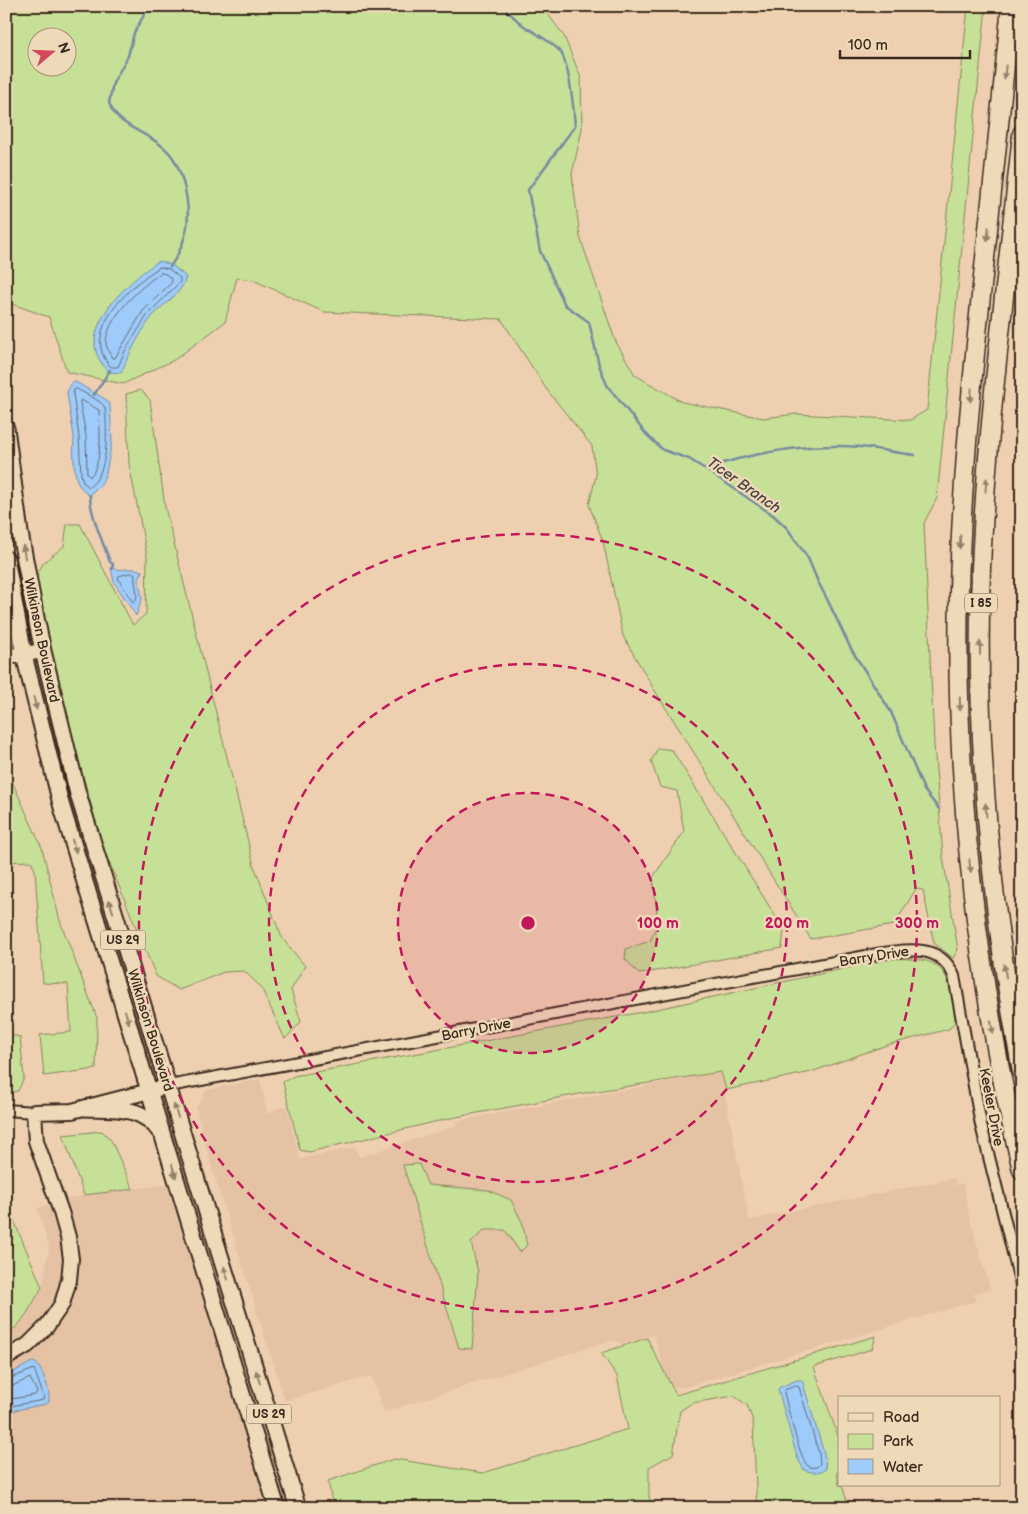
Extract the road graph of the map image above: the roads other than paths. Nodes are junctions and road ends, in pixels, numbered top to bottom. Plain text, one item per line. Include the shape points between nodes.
1 (1011, 6) edge
2 (1022, 134) edge
3 (6, 428) edge
4 (6, 559) edge
5 (43, 651) junction
6 (24, 655) junction
7 (6, 657) edge
8 (944, 961) joint
9 (1022, 1071) edge
10 (169, 1086) junction
11 (150, 1091) junction
12 (85, 1108) junction
13 (6, 1110) edge
14 (34, 1112) junction
15 (164, 1139) junction
16 (1022, 1170) edge
17 (1022, 1289) edge
18 (6, 1358) edge
19 (254, 1429) junction
20 (277, 1508) edge
21 (288, 1508) edge
22 (298, 1508) edge

1 -> 16 highway, I 85 via 966,440 959,574 959,688 964,801 974,908 994,1042
9 -> 2 highway, I 85 via 994,893 984,782 980,656 985,495
5 -> 3 main road, Wilkinson Boulevard / US 29 via 20,533
4 - 6 main road, Wilkinson Boulevard / US 29
5 - 6 street
10 -> 5 main road, Wilkinson Boulevard / US 29 via 78,794
6 - 7 street
6 -> 11 main road, Wilkinson Boulevard / US 29 via 60,799
8 - 10 street, Barry Drive via 916,950 877,954
8 - 17 street, Keeter Drive via 954,976 981,1126
10 - 11 street, Barry Drive
22 -> 10 main road, Wilkinson Boulevard / US 29
11 - 12 street, Barry Drive
11 - 15 main road, Wilkinson Boulevard / US 29
12 - 14 street, Barry Drive
12 - 15 main road via 136,1112 155,1124
13 - 14 street, Barry Drive
14 - 18 street via 36,1141 68,1237 69,1280 62,1304 47,1326 28,1345
15 -> 19 main road, Wilkinson Boulevard / US 29
19 - 20 main road, Wilkinson Boulevard / US 29
19 - 21 main road via 262,1434 268,1445

